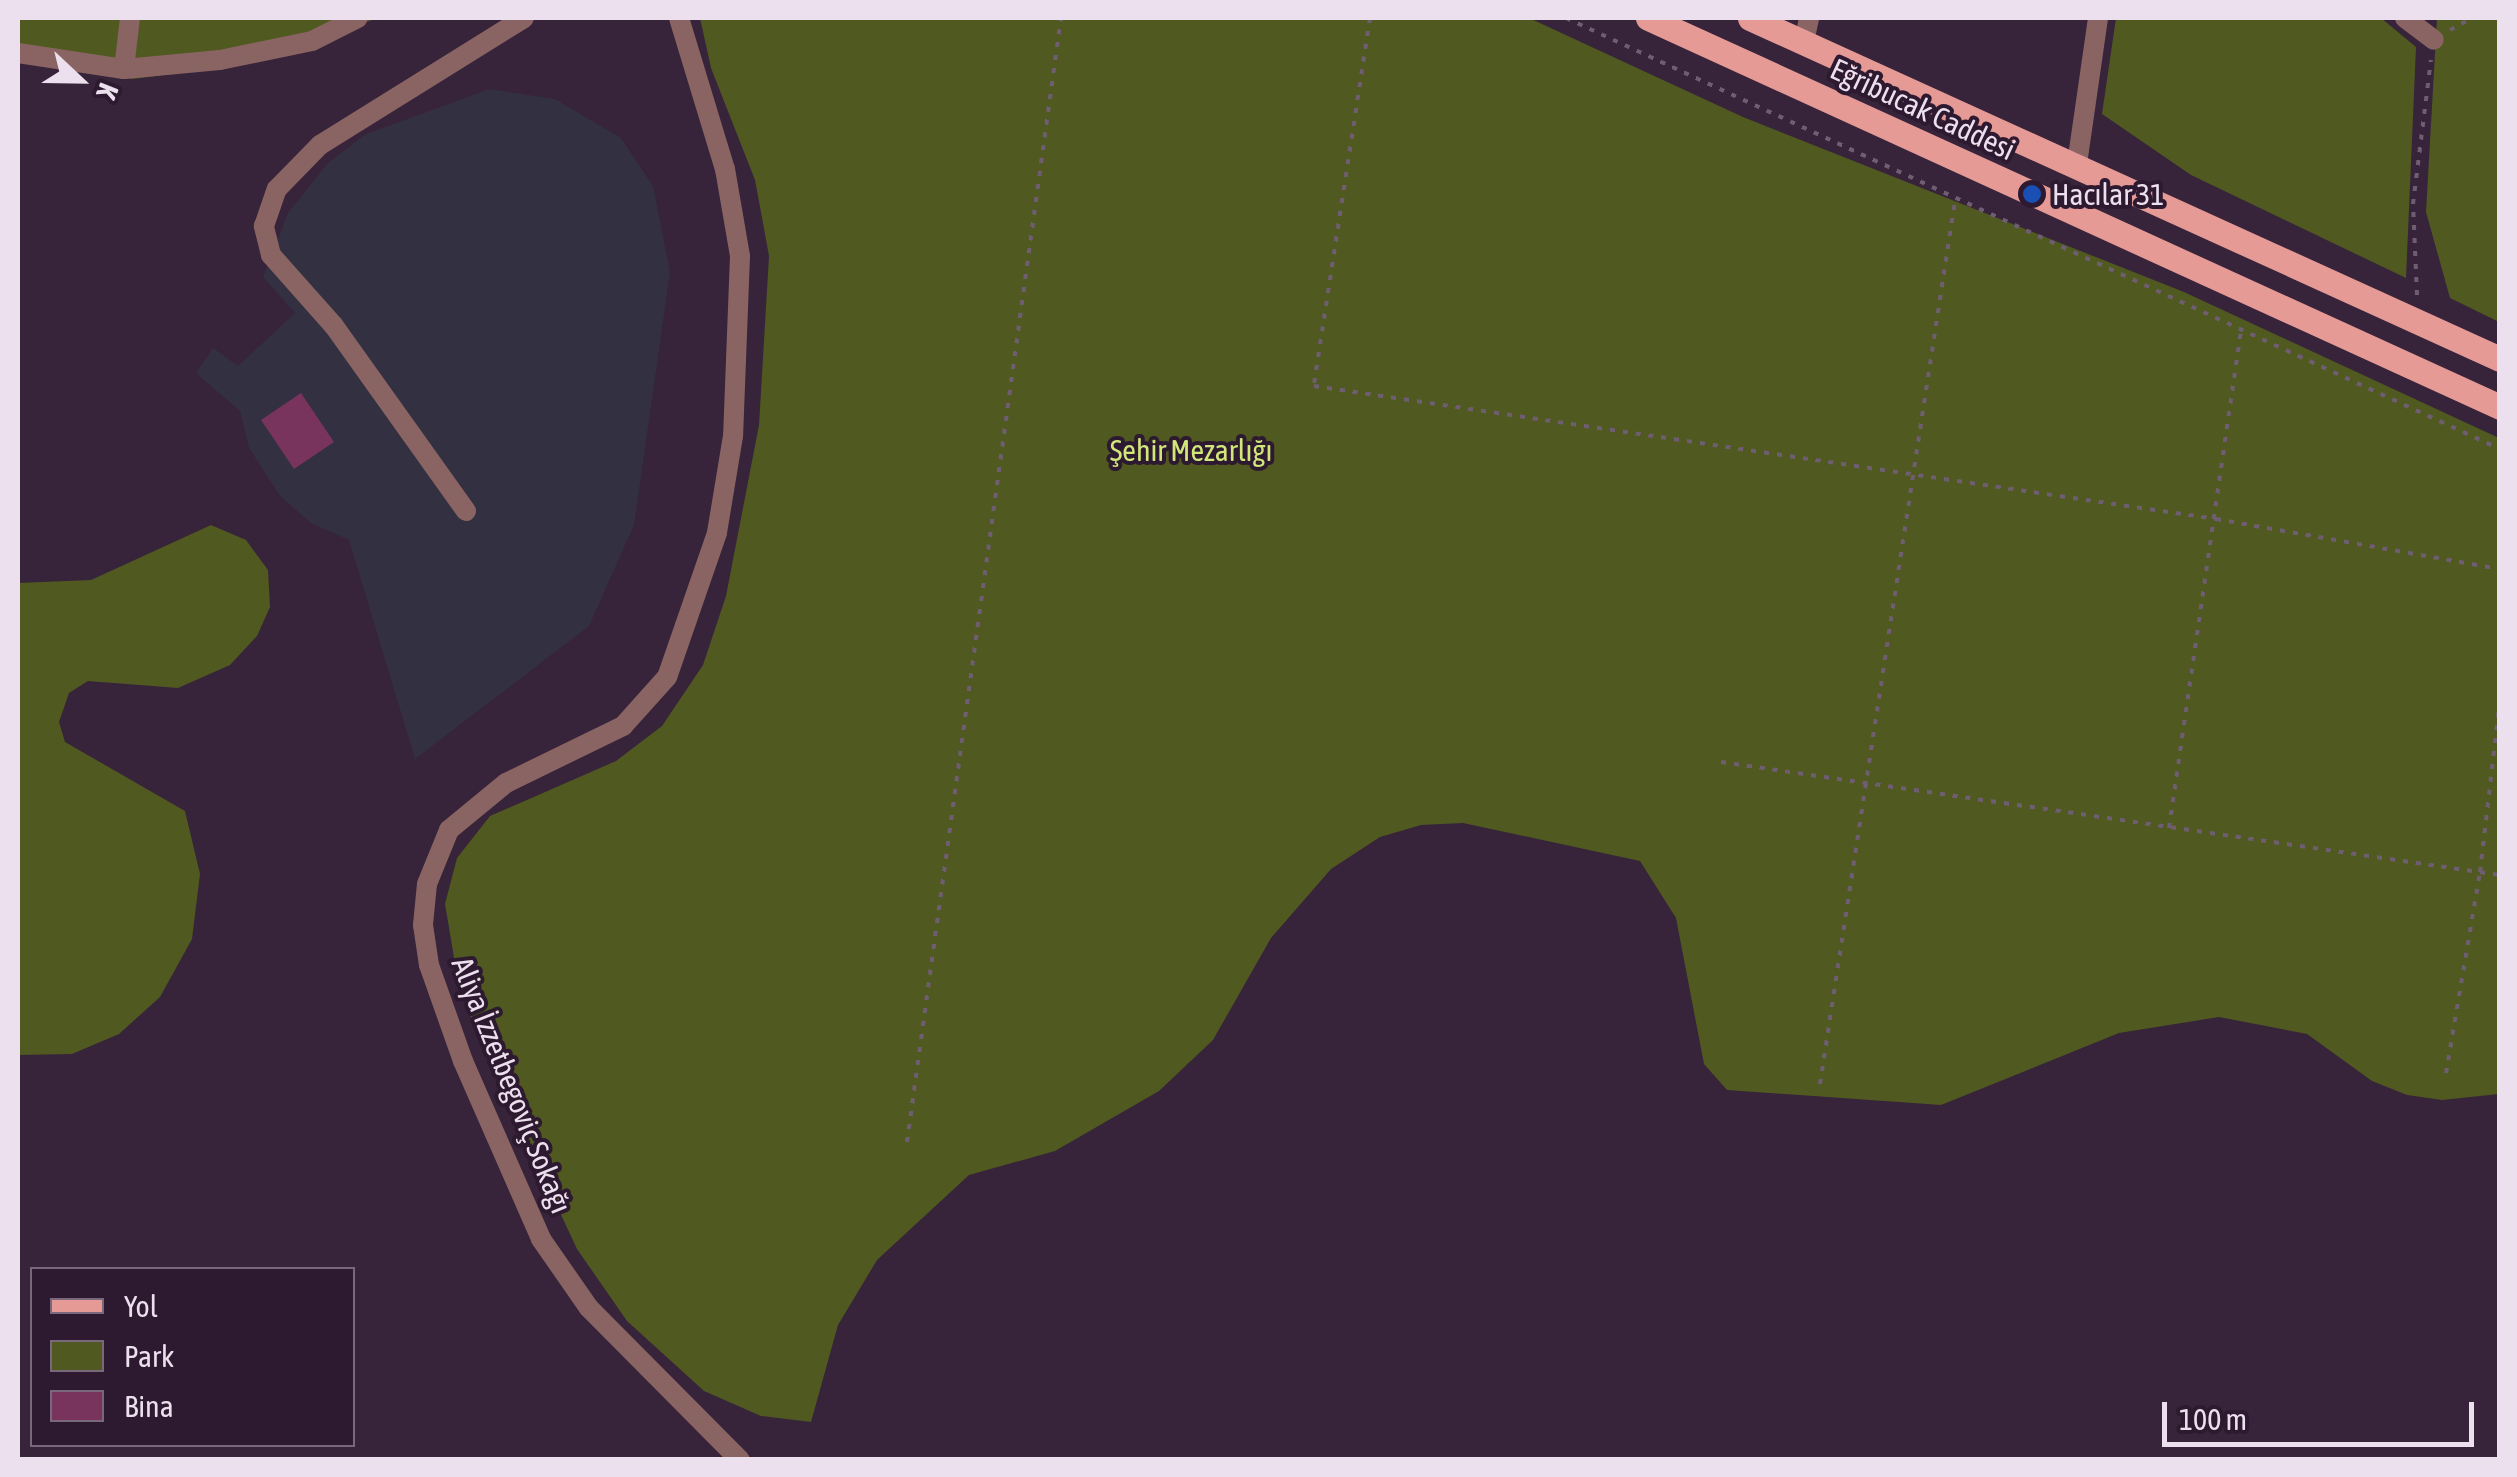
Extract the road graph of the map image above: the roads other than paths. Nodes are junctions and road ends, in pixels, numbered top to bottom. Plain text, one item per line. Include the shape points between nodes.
1 (130, 18) edge
2 (358, 18) edge
3 (524, 18) edge
4 (679, 18) edge
5 (1648, 18) edge
6 (1750, 18) edge
7 (2098, 18) edge
8 (2405, 18) edge
9 (1806, 30) edge
10 (2434, 40) road end
11 (18, 53) edge
12 (124, 69) junction
13 (2076, 164) junction
14 (2500, 359) edge
15 (2500, 407) edge
16 (466, 511) dead end
17 (740, 1460) edge

1 - 12 street
2 - 12 street via 312,41 220,60
3 - 16 street via 320,146 278,189 264,226 271,255 334,326
4 - 17 street, Aliya İzzetbegoviç Sokağı via 725,169 740,256 734,436 712,548 667,676 623,726 506,783 449,830 426,884 423,925 429,965 464,1061 542,1238 588,1308
5 - 15 main road, Eğribucak Caddesi
6 - 9 main road, Eğribucak Caddesi
7 - 13 street
8 - 10 street
9 - 13 main road, Eğribucak Caddesi
11 - 12 street
13 - 14 main road, Eğribucak Caddesi

